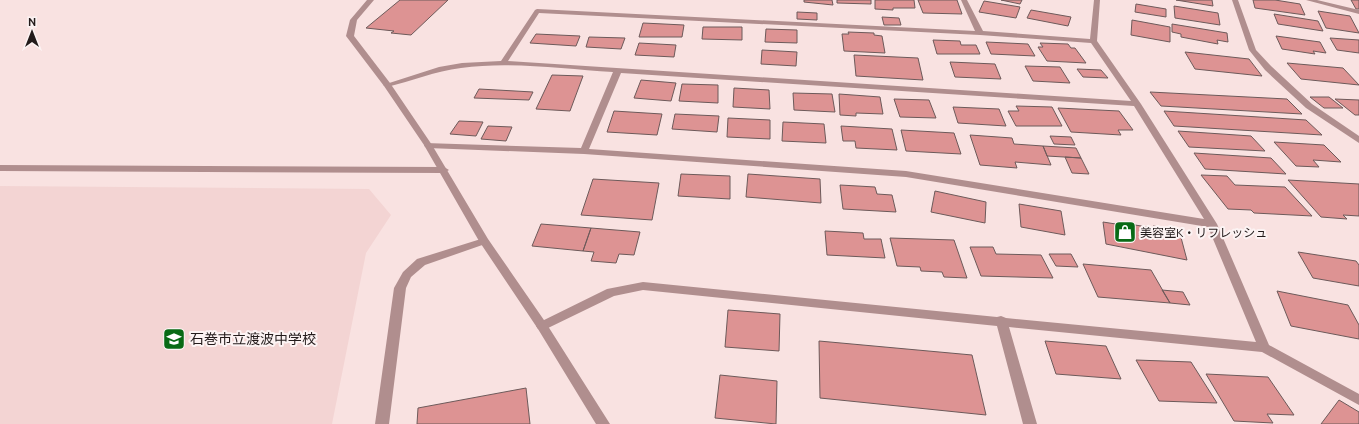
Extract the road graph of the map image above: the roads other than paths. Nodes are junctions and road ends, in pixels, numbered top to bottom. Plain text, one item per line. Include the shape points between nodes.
1 (372, 0) edge
2 (964, 0) edge
3 (1097, 0) edge
4 (1234, 0) edge
5 (1309, 0) edge
6 (1359, 12) edge
7 (980, 33) junction
8 (1093, 42) junction
9 (503, 63) junction
10 (618, 70) junction
11 (387, 85) junction
12 (1137, 104) junction
13 (1359, 140) edge
14 (428, 145) junction
15 (584, 151) junction
16 (0, 168) edge
17 (444, 170) junction
18 (1212, 224) junction
19 (484, 241) junction
20 (1000, 320) junction
21 (542, 326) junction
22 (1264, 348) junction
23 (1359, 400) edge
24 (382, 424) edge
25 (603, 424) edge
26 (1030, 424) edge

1 - 11 street via 354,18 349,28 350,36
2 - 7 street
3 - 8 street
4 - 13 street via 1253,50 1268,68 1309,106
5 - 6 street
7 - 8 street
7 - 9 street via 537,11
8 - 12 street
9 - 10 street
9 - 11 street via 439,69
10 - 12 street
10 - 15 street
11 - 14 street
12 - 18 street
14 - 15 street
14 - 17 street
15 - 18 street via 906,174
16 - 17 street
17 - 19 street
18 - 22 street
19 - 21 street
19 - 24 street via 421,262 407,275 400,288
20 - 21 street via 643,286 611,292
20 - 22 street
20 - 26 street
21 - 25 street
22 - 23 street

